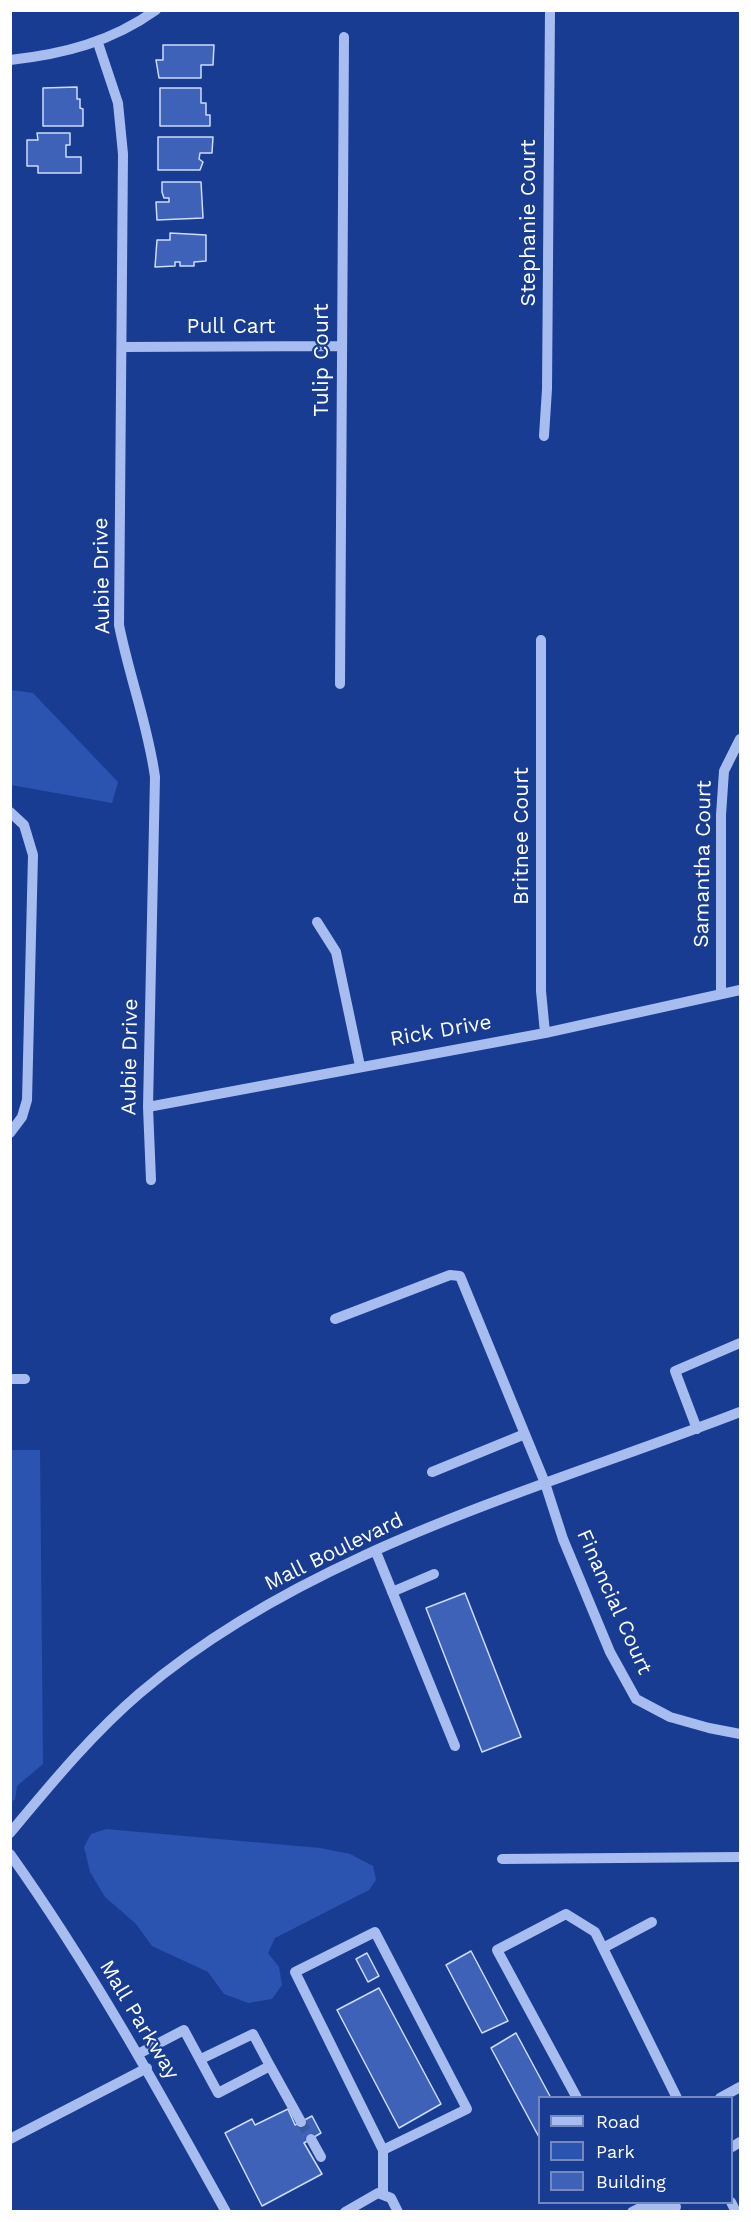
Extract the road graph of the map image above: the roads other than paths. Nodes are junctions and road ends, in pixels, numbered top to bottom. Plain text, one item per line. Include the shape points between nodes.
1 (156, 10) edge
2 (550, 10) edge
3 (344, 37) dead end
4 (98, 42) junction
5 (10, 60) edge
6 (341, 346) junction
7 (122, 347) junction
8 (544, 436) dead end
9 (541, 640) dead end
10 (340, 684) dead end
11 (741, 739) edge
12 (10, 812) edge
13 (317, 922) dead end
14 (741, 990) edge
15 (721, 993) junction
16 (545, 1033) junction
17 (360, 1066) junction
18 (148, 1107) junction
19 (10, 1133) edge
20 (151, 1180) dead end
21 (335, 1319) dead end
22 (741, 1343) edge
23 (10, 1379) edge
24 (25, 1379) dead end
25 (741, 1412) edge
26 (697, 1429) junction
27 (525, 1434) junction
28 (432, 1472) dead end
29 (545, 1483) junction
30 (376, 1552) junction
31 (434, 1574) dead end
32 (392, 1592) junction
33 (741, 1734) edge
34 (456, 1746) dead end
35 (10, 1833) edge
36 (10, 1854) edge
37 (741, 1857) edge
38 (502, 1859) dead end
39 (652, 1922) dead end
40 (603, 1948) junction
41 (138, 2054) junction
42 (201, 2059) junction
43 (270, 2066) junction
44 (147, 2068) junction
45 (741, 2087) edge
46 (576, 2096) edge
47 (677, 2096) edge
48 (722, 2096) edge
49 (301, 2122) tunnel mouth
50 (10, 2139) edge
51 (311, 2139) tunnel mouth
52 (383, 2150) junction
53 (321, 2157) dead end
54 (383, 2195) junction
55 (677, 2207) edge
56 (226, 2211) edge
57 (345, 2211) edge
58 (398, 2211) edge
59 (632, 2211) edge

1 - 4 street
2 - 8 street, Stephanie Court
3 - 6 street, Tulip Court
4 - 5 street via 65,53
4 - 7 street, Aubie Drive via 117,103 123,154
6 - 7 street, Pull Cart
6 - 10 street, Tulip Court
7 - 18 street, Aubie Drive via 119,625 155,777
9 - 16 street, Britnee Court via 541,991
11 - 15 street, Samantha Court via 724,771
12 - 19 street via 24,825 33,855 27,1100 22,1117
13 - 17 street via 336,952
14 - 15 street, Rick Drive
15 - 16 street, Rick Drive
16 - 17 street, Rick Drive
17 - 18 street, Rick Drive
18 - 20 street, Aubie Drive
21 - 27 street, Financial Court via 450,1275 460,1276
22 - 26 street via 675,1371
23 - 24 street
25 - 26 street, Mall Boulevard
26 - 29 street, Mall Boulevard
27 - 28 street
27 - 29 street, Financial Court
29 - 30 street, Mall Boulevard
29 - 33 street, Financial Court via 563,1539 610,1652 636,1699 670,1717
30 - 32 street
30 - 35 street, Mall Boulevard via 275,1600 205,1644 140,1693 81,1749
31 - 32 street
32 - 34 street
36 - 41 street, Mall Parkway via 55,1917
37 - 38 street
39 - 40 street
40 - 46 street via 595,1932 566,1914 497,1950
40 - 47 street
41 - 42 street via 184,2030
41 - 44 street, Mall Parkway
42 - 43 street via 253,2034
42 - 43 street via 218,2093
43 - 49 street
44 - 50 street
44 - 56 street, Mall Parkway
45 - 48 street
51 - 53 street
52 - 52 street via 467,2109 375,1932 295,1972
52 - 54 street
54 - 57 street via 378,2193
54 - 58 street via 391,2198
55 - 59 street

